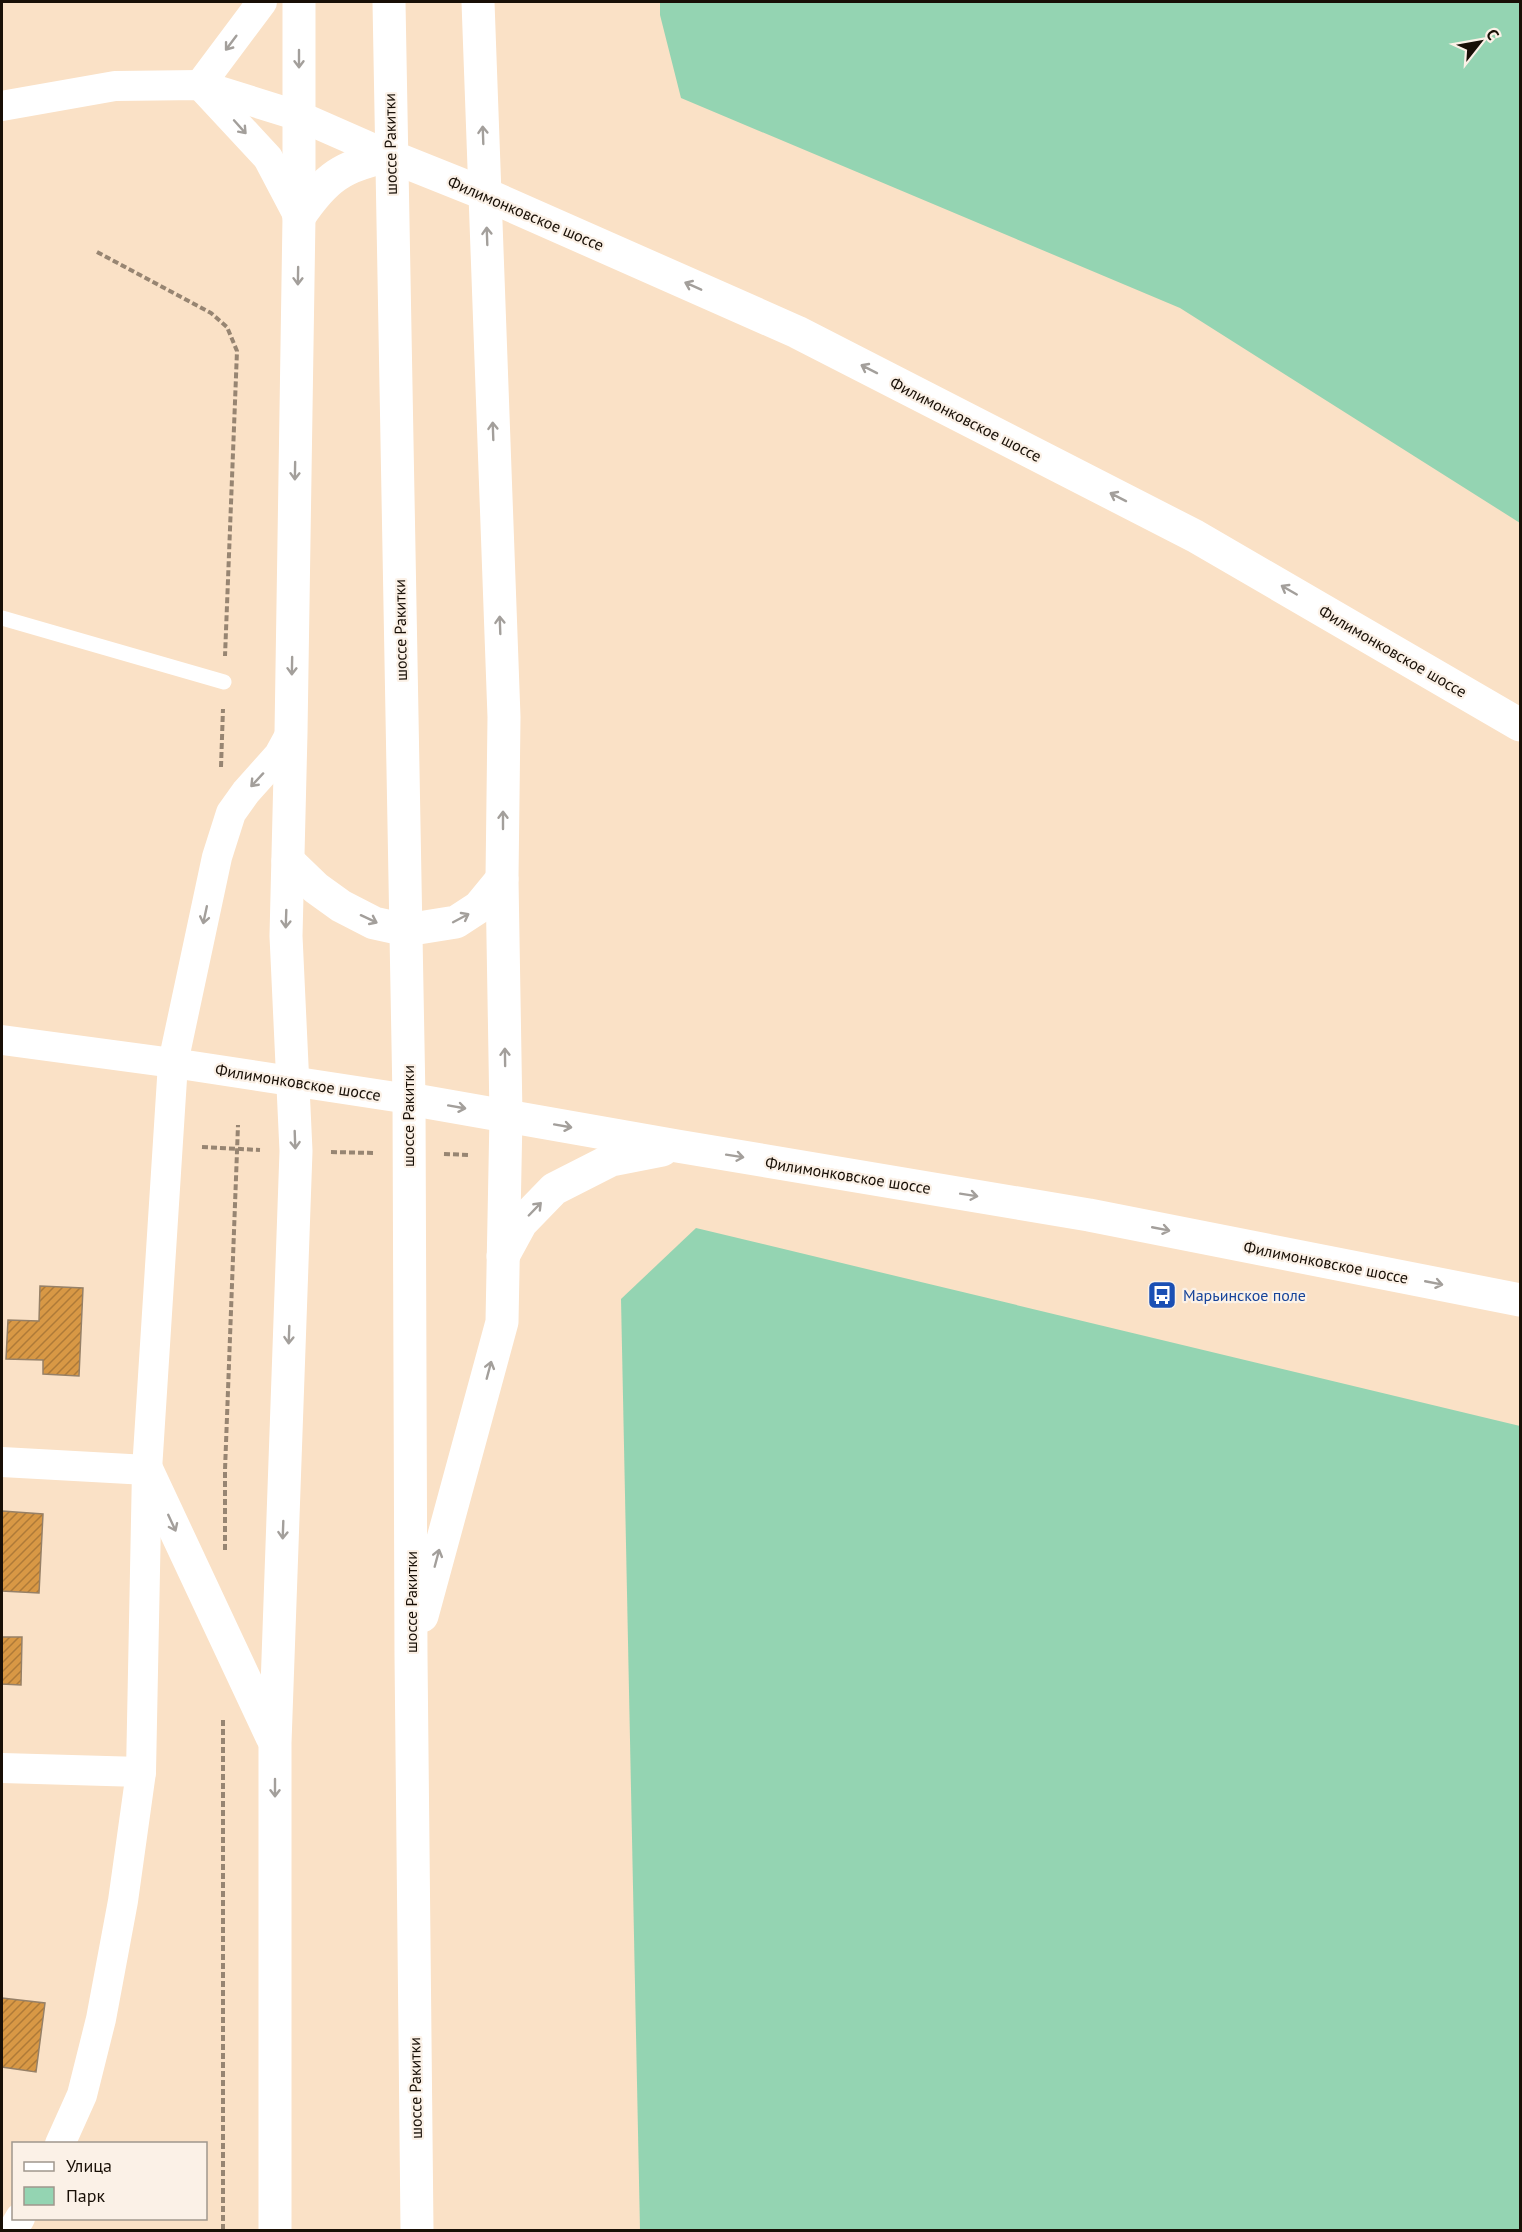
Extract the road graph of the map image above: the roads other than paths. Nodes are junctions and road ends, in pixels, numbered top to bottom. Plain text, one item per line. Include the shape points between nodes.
1 (262, 2) edge
2 (299, 2) edge
3 (389, 2) edge
4 (478, 2) edge
5 (200, 85) junction
6 (2, 106) edge
7 (299, 116) junction
8 (390, 156) junction
9 (485, 194) junction
10 (299, 217) junction
11 (2, 618) edge
12 (224, 682) road end
13 (1521, 726) edge
14 (291, 733) junction
15 (288, 861) junction
16 (502, 879) junction
17 (406, 930) junction
18 (2, 1040) edge
19 (173, 1063) junction
20 (293, 1082) junction
21 (409, 1099) junction
22 (506, 1116) junction
23 (677, 1146) junction
24 (503, 1257) junction
25 (1521, 1300) edge
26 (2, 1462) edge
27 (147, 1470) junction
28 (411, 1655) junction
29 (275, 1743) junction
30 (2, 1768) edge
31 (141, 1772) junction
32 (61, 2142) edge
33 (275, 2230) edge
34 (417, 2230) edge

1 -> 5 street
2 -> 7 street
3 - 8 street, шоссе Ракитки
9 -> 4 street
5 - 6 street via 115,86
5 - 7 street
5 -> 10 street via 268,158
7 - 8 street
7 - 10 street
8 - 9 street, Филимонковское шоссе
8 - 10 street via 347,168 315,193
8 - 17 street, шоссе Ракитки
13 -> 9 street, Филимонковское шоссе via 1185,531 797,333
16 -> 9 street via 504,717
10 -> 14 street
11 - 12 lane
14 - 15 street
14 -> 19 street via 279,755 231,813 217,857
15 -> 17 street via 341,906 374,923
15 -> 20 street via 286,936
17 -> 16 street via 456,922 479,907
22 -> 16 street
17 - 21 street, шоссе Ракитки
18 - 19 street, Филимонковское шоссе
19 - 20 street, Филимонковское шоссе
19 - 27 street
20 - 21 street, Филимонковское шоссе
20 -> 29 street via 296,1152
21 -> 22 street, Филимонковское шоссе
21 - 28 street, шоссе Ракитки
22 -> 23 street, Филимонковское шоссе
22 - 24 street
24 -> 23 street via 521,1223 554,1188 610,1160
23 -> 25 street, Филимонковское шоссе via 1089,1215
28 -> 24 street via 502,1322
26 - 27 street
27 -> 29 street
27 - 31 street
28 - 34 street, шоссе Ракитки
29 -> 33 street
30 - 31 street
31 - 32 street via 101,2019 82,2095

